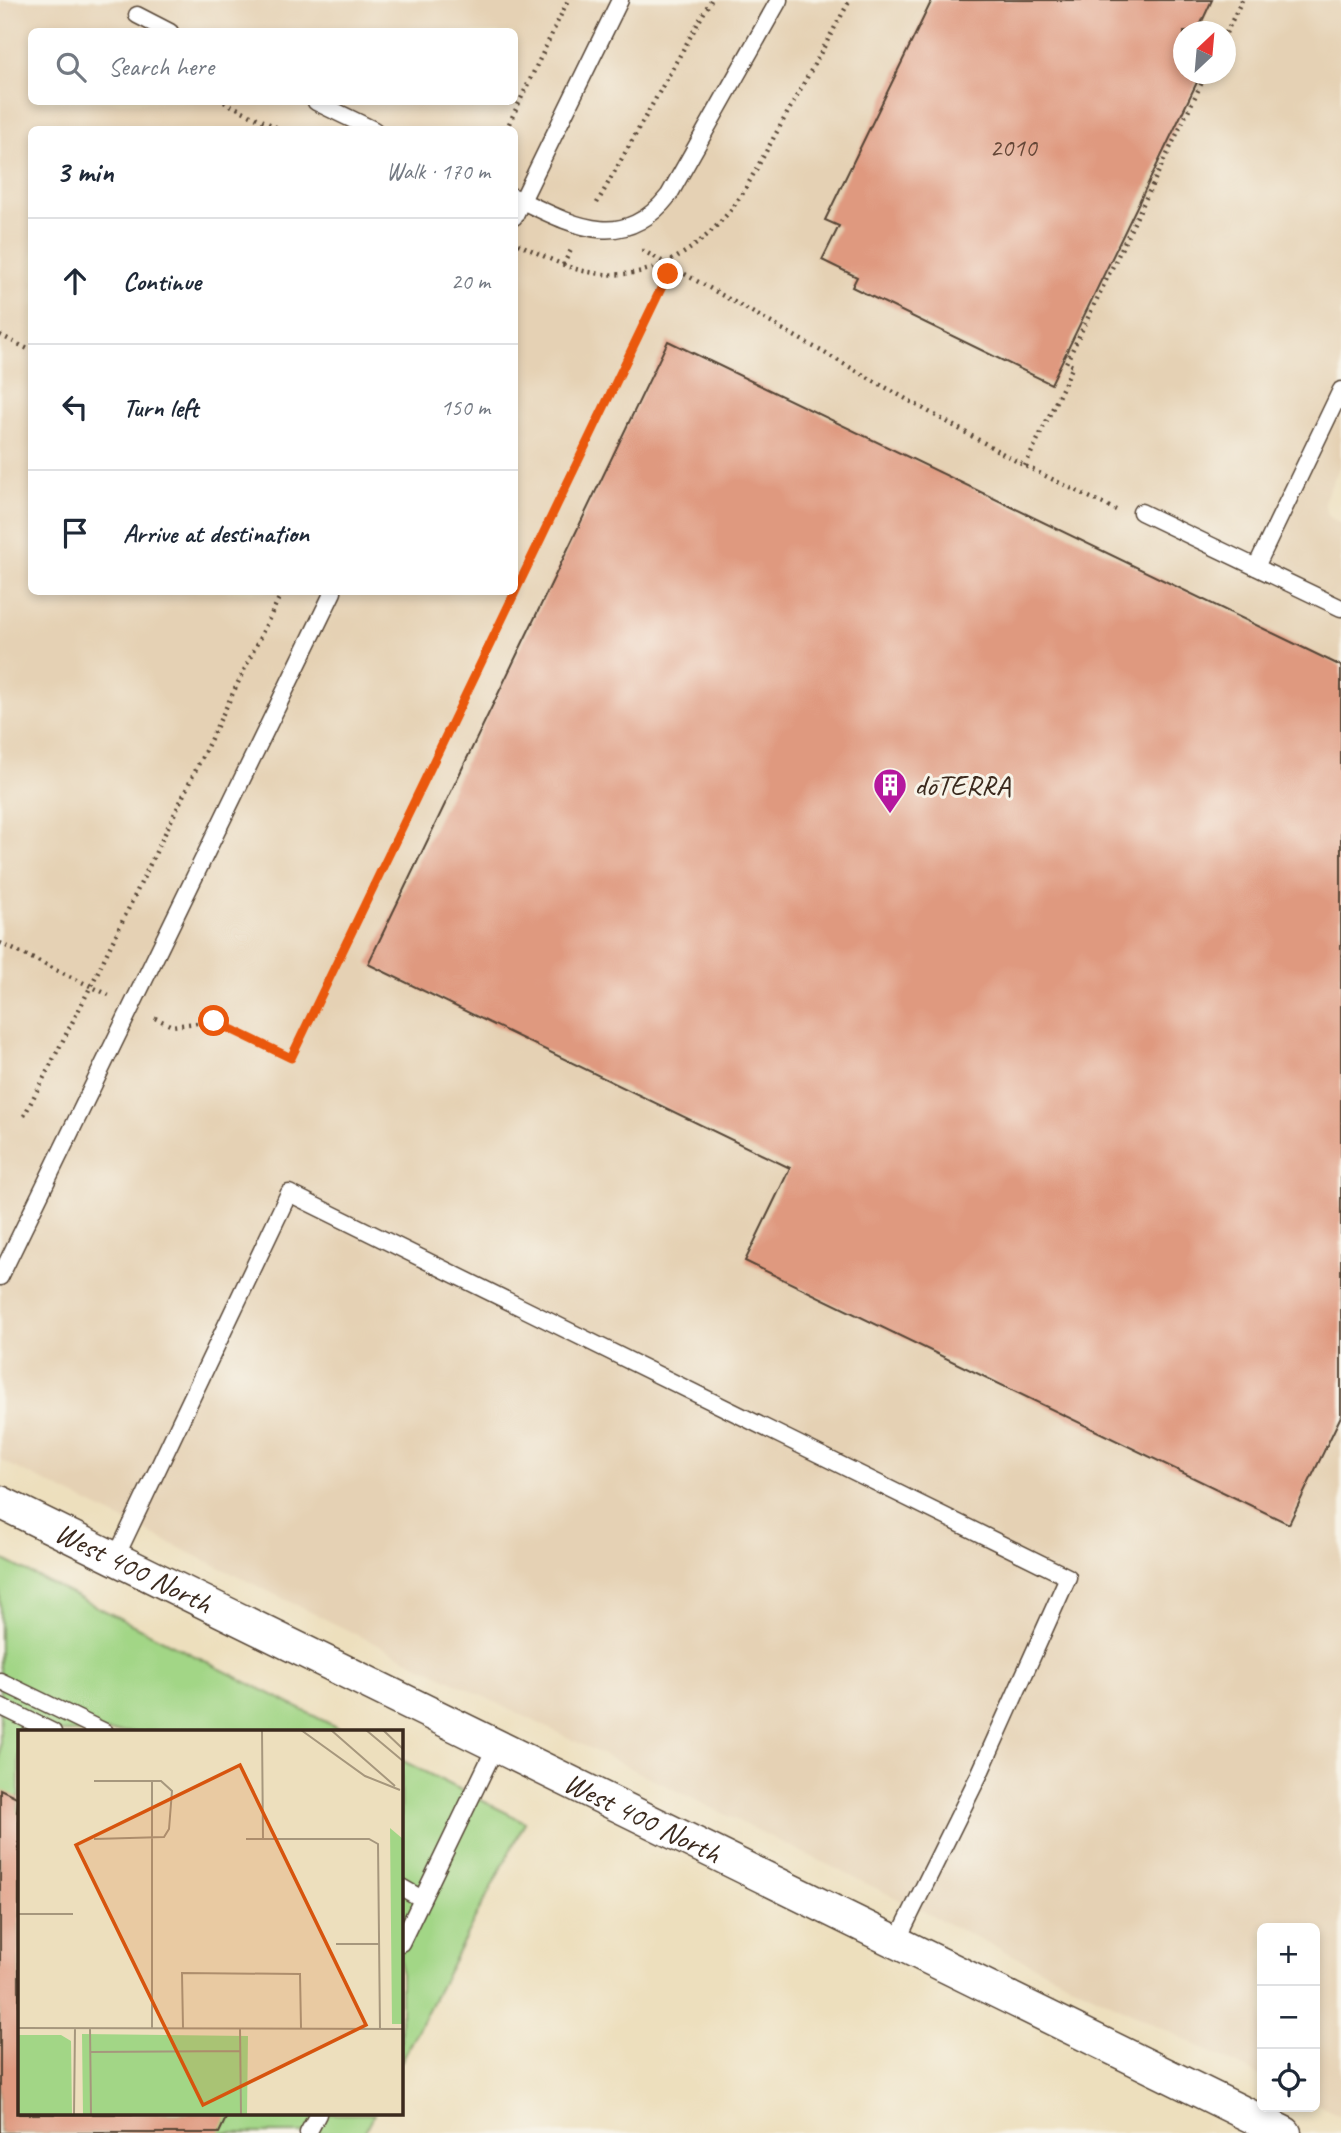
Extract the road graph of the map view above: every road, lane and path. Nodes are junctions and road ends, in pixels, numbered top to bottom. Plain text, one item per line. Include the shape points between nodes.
1 (568, 0) edge
2 (620, 0) edge
3 (711, 0) edge
4 (779, 0) edge
5 (1242, 0) edge
6 (136, 15) dead end
7 (1232, 21) edge
8 (162, 28) edge
9 (1201, 84) edge
10 (230, 105) edge
11 (322, 105) edge
12 (518, 105) edge
13 (518, 105) edge
14 (274, 126) edge
15 (366, 126) edge
16 (508, 126) edge
17 (518, 199) edge
18 (584, 228) junction
19 (608, 231) junction
20 (667, 264) junction
21 (563, 265) dead end
22 (0, 335) edge
23 (28, 349) edge
24 (1341, 390) edge
25 (1025, 466) junction
26 (1141, 512) joint
27 (1256, 567) junction
28 (518, 586) edge
29 (281, 595) edge
30 (332, 595) edge
31 (514, 595) edge
32 (1341, 608) edge
33 (214, 1021) dead end
34 (24, 1116) dead end
35 (0, 1277) edge
36 (0, 1502) edge
37 (115, 1559) junction
38 (0, 1681) edge
39 (0, 1706) edge
40 (49, 1730) edge
41 (101, 1730) edge
42 (496, 1746) junction
43 (402, 1888) edge
44 (422, 1899) junction
45 (402, 1941) edge
46 (896, 1942) junction
47 (317, 2116) edge
48 (308, 2133) edge
49 (1285, 2133) edge

1 - 12 path
2 - 17 lane
3 - 18 path
4 - 19 lane via 669,195 644,219
5 - 7 path
6 - 8 lane
9 - 25 path via 1066,363 1073,366
10 - 14 path
11 - 15 lane
13 - 16 path
17 - 18 lane
18 - 19 lane
18 - 21 path
19 - 20 path
20 - 25 path
20 - 28 path via 668,274
22 - 23 path
24 - 27 lane
25 - 26 path via 1137,520
26 - 27 lane
27 - 32 lane
29 - 34 path
30 - 35 lane
31 - 33 path via 291,1058
36 - 37 street, West 400 North
37 - 42 street, West 400 North
37 - 46 lane via 289,1192 1068,1577 979,1775
38 - 41 lane
39 - 40 lane
42 - 44 lane
42 - 46 street, West 400 North
43 - 44 lane
44 - 45 lane
46 - 49 street, West 400 North
47 - 48 lane

